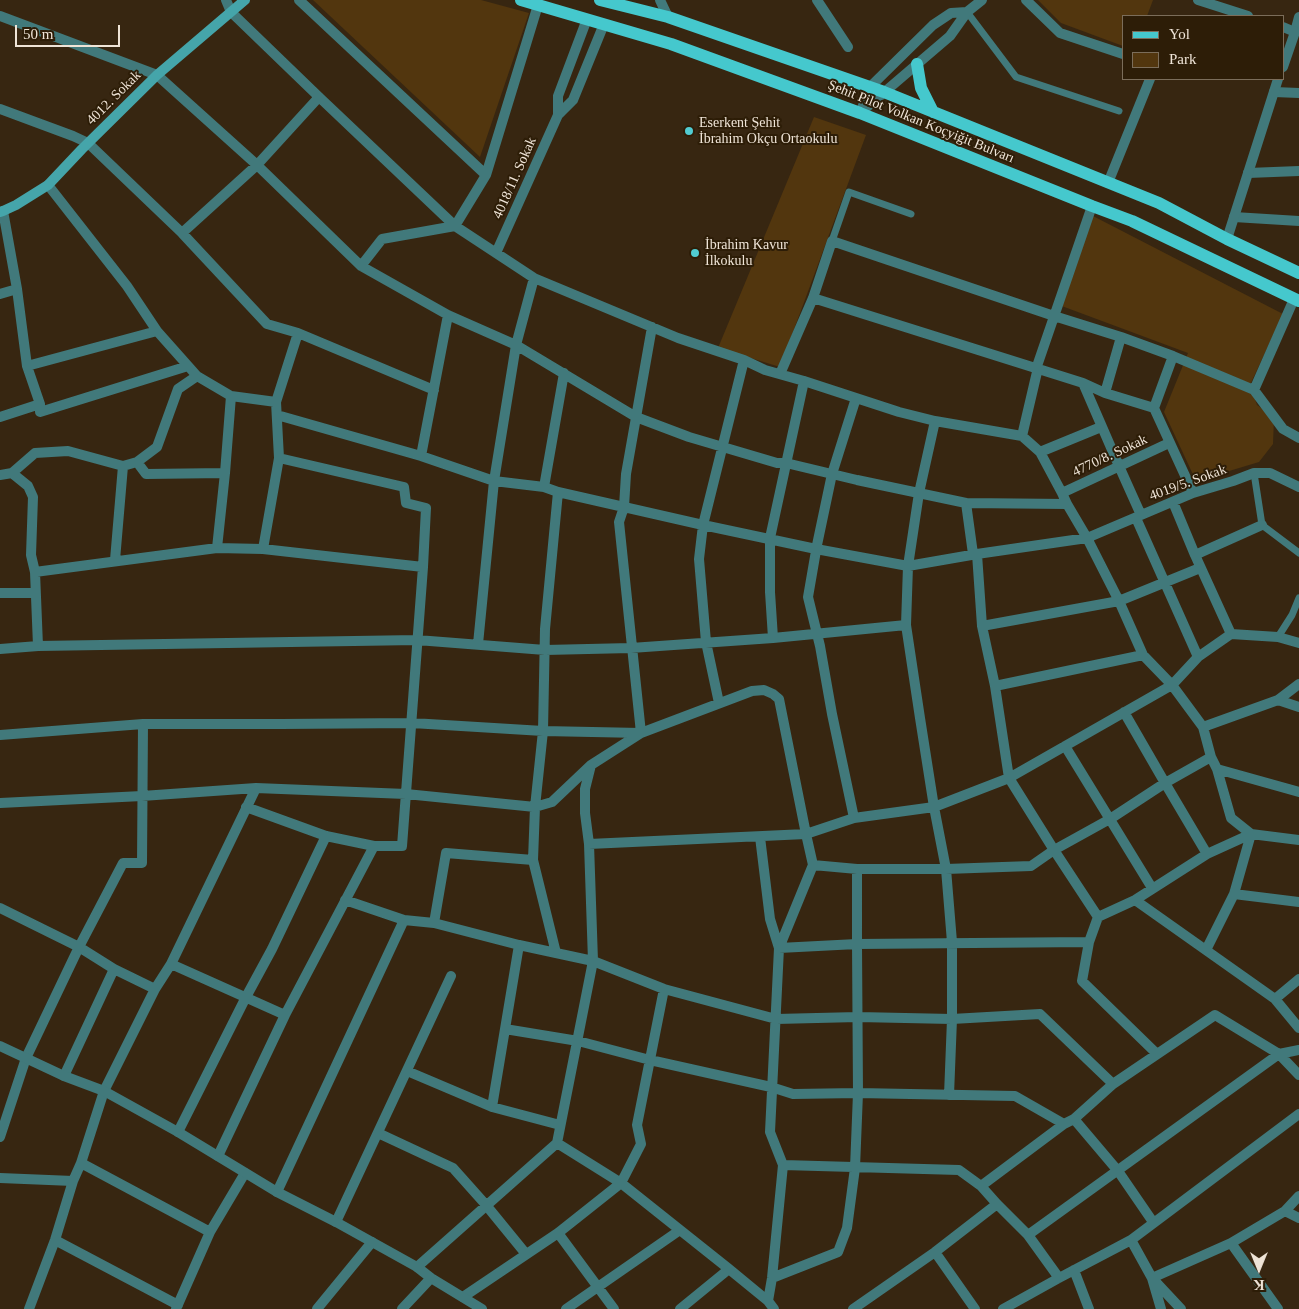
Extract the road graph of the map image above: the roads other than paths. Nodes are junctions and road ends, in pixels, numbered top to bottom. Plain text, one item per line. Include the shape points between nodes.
1 (226, 0) edge
2 (245, 0) edge
3 (298, 0) edge
4 (521, 0) edge
5 (601, 0) edge
6 (660, 0) edge
7 (818, 0) edge
8 (982, 0) edge
9 (1026, 0) edge
10 (1198, 0) edge
11 (538, 4) junction
12 (232, 12) junction
13 (967, 12) junction
14 (1245, 15) edge
15 (0, 16) edge
16 (668, 17) junction
17 (587, 19) junction
18 (1299, 19) edge
19 (604, 24) junction
20 (1284, 28) edge
21 (1295, 32) junction
22 (848, 46) dead end
23 (1122, 54) edge
24 (917, 64) junction
25 (1284, 64) edge
26 (158, 75) junction
27 (1150, 80) edge
28 (1278, 80) edge
29 (870, 87) junction
30 (884, 92) junction
31 (1274, 92) junction
32 (1299, 93) edge
33 (319, 97) junction
34 (0, 109) edge
35 (1119, 111) dead end
36 (933, 112) junction
37 (860, 113) junction
38 (558, 115) junction
39 (88, 143) junction
40 (257, 165) junction
41 (1299, 172) edge
42 (1248, 173) junction
43 (486, 175) junction
44 (1108, 183) junction
45 (48, 185) junction
46 (1092, 206) junction
47 (2, 212) edge
48 (910, 214) dead end
49 (1234, 216) junction
50 (1299, 221) edge
51 (455, 226) junction
52 (182, 233) junction
53 (1227, 239) junction
54 (832, 241) junction
55 (496, 253) junction
56 (361, 266) junction
57 (1299, 273) edge
58 (534, 278) junction
59 (17, 289) junction
60 (0, 294) edge
61 (813, 298) junction
62 (1296, 300) edge
63 (448, 316) junction
64 (1054, 316) junction
65 (652, 327) junction
66 (157, 331) junction
67 (298, 333) junction
68 (1121, 337) junction
69 (516, 344) junction
70 (1173, 356) junction
71 (744, 360) junction
72 (27, 366) junction
73 (188, 366) junction
74 (1036, 369) junction
75 (564, 373) junction
76 (780, 374) junction
77 (197, 376) junction
78 (804, 381) junction
79 (1083, 383) junction
80 (434, 390) junction
81 (1254, 390) junction
82 (1104, 393) junction
83 (231, 396) junction
84 (856, 398) junction
85 (276, 402) junction
86 (40, 404) junction
87 (1154, 408) junction
88 (277, 415) junction
89 (0, 417) edge
90 (636, 417) junction
91 (934, 421) junction
92 (1101, 427) junction
93 (1022, 436) junction
94 (1299, 438) edge
95 (1169, 443) junction
96 (723, 448) junction
97 (1040, 452) junction
98 (421, 456) junction
99 (279, 458) junction
100 (137, 462) junction
101 (786, 463) junction
102 (123, 466) junction
103 (1118, 466) junction
104 (12, 473) junction
105 (225, 473) junction
106 (1254, 473) junction
107 (832, 474) junction
108 (0, 475) edge
109 (494, 481) junction
110 (544, 487) junction
111 (1299, 487) edge
112 (558, 492) junction
113 (919, 493) junction
114 (1062, 493) junction
115 (1193, 493) junction
116 (1173, 502) junction
117 (966, 503) junction
118 (1067, 504) junction
119 (624, 507) junction
120 (1138, 516) junction
121 (703, 525) junction
122 (1262, 525) junction
123 (770, 538) junction
124 (1087, 538) junction
125 (217, 548) junction
126 (263, 548) junction
127 (816, 549) junction
128 (1299, 553) edge
129 (977, 554) junction
130 (1195, 555) junction
131 (115, 560) junction
132 (908, 566) junction
133 (423, 567) junction
134 (1200, 568) junction
135 (34, 572) junction
136 (1164, 583) junction
137 (0, 593) edge
138 (35, 593) junction
139 (1299, 598) edge
140 (1120, 601) junction
141 (1295, 616) edge
142 (906, 625) junction
143 (982, 626) junction
144 (817, 634) junction
145 (1231, 634) junction
146 (1278, 637) junction
147 (773, 638) junction
148 (417, 640) junction
149 (706, 642) junction
150 (1299, 643) edge
151 (478, 644) junction
152 (38, 646) junction
153 (631, 648) junction
154 (0, 649) edge
155 (544, 650) junction
156 (1143, 654) junction
157 (1198, 657) junction
158 (1299, 684) edge
159 (1172, 685) junction
160 (995, 686) junction
161 (1278, 700) junction
162 (719, 703) junction
163 (1299, 707) edge
164 (1124, 712) junction
165 (412, 722) junction
166 (143, 724) junction
167 (1203, 727) junction
168 (543, 730) junction
169 (641, 733) junction
170 (0, 735) edge
171 (1065, 746) junction
172 (1211, 757) junction
173 (591, 766) junction
174 (1217, 769) junction
175 (1009, 778) junction
176 (1164, 783) junction
177 (256, 788) junction
178 (1299, 792) edge
179 (406, 794) junction
180 (142, 796) junction
181 (0, 803) edge
182 (246, 807) junction
183 (535, 807) junction
184 (934, 807) junction
185 (854, 818) junction
186 (1110, 819) junction
187 (806, 834) junction
188 (1251, 834) junction
189 (326, 836) junction
190 (760, 837) junction
191 (1299, 840) edge
192 (589, 844) junction
193 (374, 846) junction
194 (1054, 850) junction
195 (1207, 854) junction
196 (533, 860) junction
197 (813, 865) junction
198 (857, 869) junction
199 (946, 869) junction
200 (1152, 888) junction
201 (1234, 894) junction
202 (345, 900) junction
203 (1135, 900) junction
204 (1299, 902) edge
205 (0, 908) edge
206 (1098, 917) junction
207 (404, 920) junction
208 (434, 924) junction
209 (952, 942) junction
210 (1089, 942) junction
211 (857, 944) junction
212 (519, 945) junction
213 (79, 947) junction
214 (778, 948) junction
215 (1206, 950) junction
216 (556, 953) junction
217 (593, 962) junction
218 (171, 964) junction
219 (114, 968) junction
220 (451, 976) dead end
221 (1299, 978) edge
222 (155, 989) junction
223 (664, 989) junction
224 (246, 997) junction
225 (1274, 998) junction
226 (285, 1015) junction
227 (858, 1017) junction
228 (776, 1019) junction
229 (952, 1019) junction
230 (1299, 1028) edge
231 (505, 1029) junction
232 (578, 1041) junction
233 (0, 1046) edge
234 (1299, 1050) edge
235 (1157, 1054) junction
236 (1280, 1054) junction
237 (26, 1058) junction
238 (650, 1060) junction
239 (407, 1070) junction
240 (1299, 1075) edge
241 (64, 1076) junction
242 (1113, 1084) junction
243 (771, 1087) junction
244 (104, 1091) junction
245 (858, 1093) junction
246 (949, 1095) junction
247 (492, 1107) junction
248 (1299, 1114) edge
249 (1074, 1119) junction
250 (1064, 1124) junction
251 (560, 1125) junction
252 (178, 1132) junction
253 (378, 1133) junction
254 (0, 1137) edge
255 (557, 1142) junction
256 (218, 1156) junction
257 (81, 1163) junction
258 (783, 1166) junction
259 (855, 1168) junction
260 (1118, 1171) junction
261 (245, 1173) junction
262 (0, 1178) edge
263 (73, 1181) junction
264 (621, 1183) junction
265 (981, 1186) junction
266 (277, 1192) junction
267 (1299, 1196) edge
268 (997, 1204) junction
269 (486, 1205) junction
270 (1285, 1212) junction
271 (1299, 1218) edge
272 (336, 1222) junction
273 (1153, 1222) junction
274 (680, 1230) junction
275 (210, 1232) junction
276 (558, 1233) junction
277 (1028, 1235) junction
278 (55, 1240) junction
279 (1132, 1240) junction
280 (372, 1242) junction
281 (1231, 1243) junction
282 (935, 1252) junction
283 (526, 1254) junction
284 (417, 1267) junction
285 (729, 1269) junction
286 (1074, 1270) junction
287 (431, 1278) junction
288 (772, 1278) junction
289 (1058, 1278) junction
290 (1152, 1278) junction
291 (598, 1288) junction
292 (463, 1297) junction
293 (771, 1305) edge
294 (177, 1307) edge
295 (1010, 1307) edge
296 (30, 1309) edge
297 (317, 1309) edge
298 (402, 1309) edge
299 (482, 1309) edge
300 (566, 1309) edge
301 (614, 1309) edge
302 (680, 1309) edge
303 (853, 1309) edge
304 (974, 1309) edge
305 (1089, 1309) edge
306 (1161, 1309) edge
307 (1180, 1309) edge
308 (1278, 1309) edge

1 - 12 street
2 - 12 main road, 4012. Sokak
3 - 43 street
4 - 11 main road, Şehit Pilot Volkan Koçyiğit Bulvarı
5 - 16 main road, Şehit Pilot Volkan Koçyiğit Bulvarı
6 - 16 street
7 - 22 street
8 - 13 street
9 - 23 street via 1060,33
10 - 14 street
11 - 17 main road, Şehit Pilot Volkan Koçyiğit Bulvarı
11 - 43 street
12 - 26 main road, 4012. Sokak
12 - 33 street
13 - 24 street via 950,36
13 - 29 street via 951,13 933,25
13 - 35 lane via 1016,77
15 - 26 street
16 - 29 main road, Şehit Pilot Volkan Koçyiğit Bulvarı
17 - 19 main road, Şehit Pilot Volkan Koçyiğit Bulvarı
17 - 38 street, 4018/11. Sokak via 558,96
18 - 21 street
19 - 37 main road, Şehit Pilot Volkan Koçyiğit Bulvarı via 671,44
19 - 38 street, 4018/11. Sokak via 574,100
20 - 21 street
21 - 25 street
24 - 30 street
24 - 36 main road via 921,88
26 - 39 main road, 4012. Sokak
26 - 40 street
27 - 44 street
28 - 31 street
29 - 30 main road, Şehit Pilot Volkan Koçyiğit Bulvarı
29 - 37 street
30 - 36 main road, Şehit Pilot Volkan Koçyiğit Bulvarı
30 - 37 street
31 - 32 street
31 - 42 street
33 - 40 street
33 - 51 street
34 - 39 street
36 - 44 main road, Şehit Pilot Volkan Koçyiğit Bulvarı
37 - 46 main road, Şehit Pilot Volkan Koçyiğit Bulvarı
38 - 55 street, 4018/11. Sokak
39 - 45 main road, 4012. Sokak
39 - 52 street
40 - 52 street
40 - 56 street
41 - 42 street
42 - 49 street
43 - 51 street
44 - 53 main road, Şehit Pilot Volkan Koçyiğit Bulvarı via 1159,203
45 - 47 main road, 4012. Sokak
45 - 66 street via 127,286
46 - 62 main road, Şehit Pilot Volkan Koçyiğit Bulvarı via 1132,221
46 - 64 street
47 - 59 street
48 - 54 lane via 849,192
49 - 50 street
49 - 53 street
51 - 55 street
51 - 56 street via 382,239
52 - 67 street via 267,324
53 - 57 main road, Şehit Pilot Volkan Koçyiğit Bulvarı
54 - 61 street
54 - 64 street
55 - 58 street
56 - 63 street
58 - 65 street
58 - 69 street
59 - 60 street
59 - 72 street
61 - 74 street
61 - 76 street
62 - 81 street
63 - 69 street
63 - 80 street
64 - 68 street
64 - 74 street
65 - 71 street
65 - 90 street
66 - 72 street
66 - 73 street
67 - 80 street
67 - 85 street
68 - 70 street
68 - 82 street
69 - 75 street
69 - 109 street
70 - 81 street
70 - 87 street
71 - 76 street
71 - 96 street
72 - 86 street
73 - 77 street
73 - 86 street via 40,412
74 - 79 street
74 - 93 street
75 - 90 street
75 - 110 street
76 - 78 street
77 - 83 street
77 - 100 street via 178,389 157,447
78 - 84 street
78 - 101 street
79 - 82 street
79 - 92 street
80 - 98 street
81 - 94 street via 1283,429
82 - 87 street
83 - 85 street
83 - 105 street
84 - 91 street
84 - 107 street
85 - 88 street
86 - 89 street
87 - 95 street
88 - 98 street
88 - 99 street
90 - 96 street
90 - 119 street
91 - 93 street
91 - 113 street
92 - 97 street
92 - 103 street
93 - 97 street
95 - 103 street, 4770/8. Sokak
95 - 115 street
96 - 101 street
96 - 121 street
97 - 114 street
98 - 109 street
99 - 126 street
99 - 133 street via 404,487 406,503 426,508
100 - 102 street
100 - 105 street via 146,474
101 - 107 street
101 - 123 street
102 - 104 street via 68,450 36,453
102 - 131 street
103 - 114 street, 4770/8. Sokak
103 - 120 street
104 - 108 street
104 - 135 street via 28,486 33,497 31,555
105 - 125 street
106 - 111 street, 4019/5. Sokak via 1270,473
106 - 115 street, 4019/5. Sokak
106 - 122 lane
107 - 113 street
107 - 127 street
109 - 110 street
109 - 151 street
110 - 112 street
112 - 119 street
112 - 155 street
113 - 117 street
113 - 132 street
114 - 118 street
115 - 116 street, 4019/5. Sokak
116 - 120 street, 4019/5. Sokak
116 - 130 street
117 - 118 street
117 - 129 street via 973,554
118 - 124 street
119 - 121 street
119 - 153 street via 620,522
120 - 124 street, 4019/5. Sokak
120 - 136 street
121 - 123 street
121 - 149 street via 699,559
122 - 128 lane
122 - 130 street
123 - 127 street
123 - 147 street
124 - 129 street, 4019/5. Sokak
124 - 140 street
125 - 126 street
125 - 131 street
126 - 133 street
127 - 132 street
127 - 144 street via 808,597
129 - 132 street, 4019/5. Sokak
129 - 143 street
130 - 134 street
131 - 135 street
132 - 142 street
133 - 148 street
134 - 136 street
134 - 145 street
135 - 138 street
136 - 140 street
136 - 157 street
137 - 138 street
138 - 152 street
139 - 141 lane
140 - 143 street
140 - 156 street
141 - 146 lane
142 - 144 street
142 - 184 street
143 - 160 street
144 - 147 street
144 - 185 street
145 - 146 street
145 - 157 street
146 - 150 street
147 - 149 street
148 - 151 street
148 - 152 street
148 - 165 street
149 - 153 street
149 - 162 street
151 - 155 street
152 - 154 street
153 - 155 street
153 - 169 street
155 - 168 street
156 - 159 street
156 - 160 street
157 - 159 street
158 - 161 street
159 - 164 street
159 - 167 street
160 - 175 street
161 - 163 street
161 - 167 street
162 - 169 street
162 - 187 street via 764,690 778,699
164 - 171 street
164 - 176 street
165 - 166 street
165 - 168 street
165 - 179 street
166 - 170 street
166 - 180 street
167 - 172 street
168 - 169 street
168 - 183 street
169 - 173 street
171 - 175 street
171 - 186 street
172 - 174 street
172 - 176 street
173 - 183 street via 552,802
173 - 192 street via 584,813
174 - 178 street
174 - 188 street via 1231,818
175 - 184 street
175 - 194 street
176 - 186 street
176 - 195 street
177 - 179 street
177 - 180 street
177 - 182 street
179 - 183 street
179 - 193 street via 402,846
180 - 181 street
180 - 213 street via 142,863 123,862
182 - 189 street
182 - 218 street
183 - 196 street
184 - 185 street
184 - 199 street
185 - 187 street
186 - 194 street
186 - 200 street
187 - 190 street
187 - 197 street
188 - 191 street
188 - 195 street
188 - 201 street
189 - 193 street
189 - 224 street
190 - 192 street
190 - 214 street via 770,919
192 - 217 street
193 - 202 street
194 - 199 street via 1031,866
194 - 206 street
195 - 200 street
196 - 208 street via 446,853
196 - 216 street
197 - 198 street
197 - 214 street
198 - 199 street
198 - 211 street
199 - 209 street
200 - 203 street
201 - 204 street
201 - 215 street
202 - 207 street
202 - 226 street
203 - 206 street
203 - 215 street
205 - 213 street
206 - 210 street
207 - 208 street
207 - 266 street
208 - 212 street
209 - 210 street
209 - 211 street
209 - 229 street
210 - 235 street via 1082,981
211 - 214 street
211 - 227 street
212 - 216 street
212 - 231 street
213 - 219 street
213 - 237 street
214 - 228 street
215 - 225 street
216 - 217 street
217 - 223 street
217 - 232 street
218 - 222 street
218 - 224 street
219 - 222 street
219 - 241 street
220 - 239 street
221 - 225 street
222 - 244 street
223 - 228 street
223 - 238 street
224 - 226 street
224 - 252 street
225 - 230 street
226 - 256 street
227 - 228 street
227 - 229 street
227 - 245 street
228 - 243 street
229 - 242 street via 1040,1014
229 - 246 street
231 - 232 street
231 - 247 street
232 - 238 street
232 - 251 street
233 - 237 street
234 - 236 street
235 - 236 street via 1215,1015
235 - 242 street
236 - 240 street
236 - 260 street
237 - 241 street
237 - 254 street
238 - 243 street
238 - 264 street via 637,1125 641,1144
239 - 247 street
239 - 253 street
241 - 244 street
242 - 249 street
243 - 245 street via 793,1094
243 - 258 street via 770,1132
244 - 252 street
244 - 257 street
245 - 246 street
245 - 259 street
246 - 250 street via 1015,1096
247 - 251 street
248 - 273 street
249 - 250 street
249 - 260 street
250 - 265 street
251 - 255 street
252 - 256 street
253 - 269 street via 453,1168
253 - 272 street
255 - 264 street
255 - 269 street
256 - 261 street
257 - 263 street
257 - 275 street
258 - 259 street
258 - 288 street
259 - 265 street via 959,1170
259 - 288 street via 847,1228 838,1252
260 - 273 street
260 - 277 street
261 - 266 street
261 - 275 street
262 - 263 street
263 - 278 street
264 - 274 street
264 - 276 street
265 - 268 street
266 - 272 street
267 - 270 street
268 - 277 street
268 - 282 street
269 - 283 street
269 - 284 street
270 - 271 street
270 - 281 street
272 - 280 street
273 - 279 street
274 - 285 street
274 - 291 street
275 - 294 street
276 - 283 street
276 - 291 street
277 - 289 street
278 - 294 street
278 - 296 street
279 - 286 street
279 - 290 street
280 - 284 street
280 - 297 street
281 - 290 street
281 - 308 street
282 - 303 street
282 - 304 street
283 - 292 street
284 - 287 street
285 - 293 street
285 - 302 street
286 - 289 street
286 - 305 street
287 - 292 street
287 - 298 street
288 - 293 street
289 - 295 street
290 - 306 street
290 - 307 street
291 - 300 street
291 - 301 street
292 - 299 street

